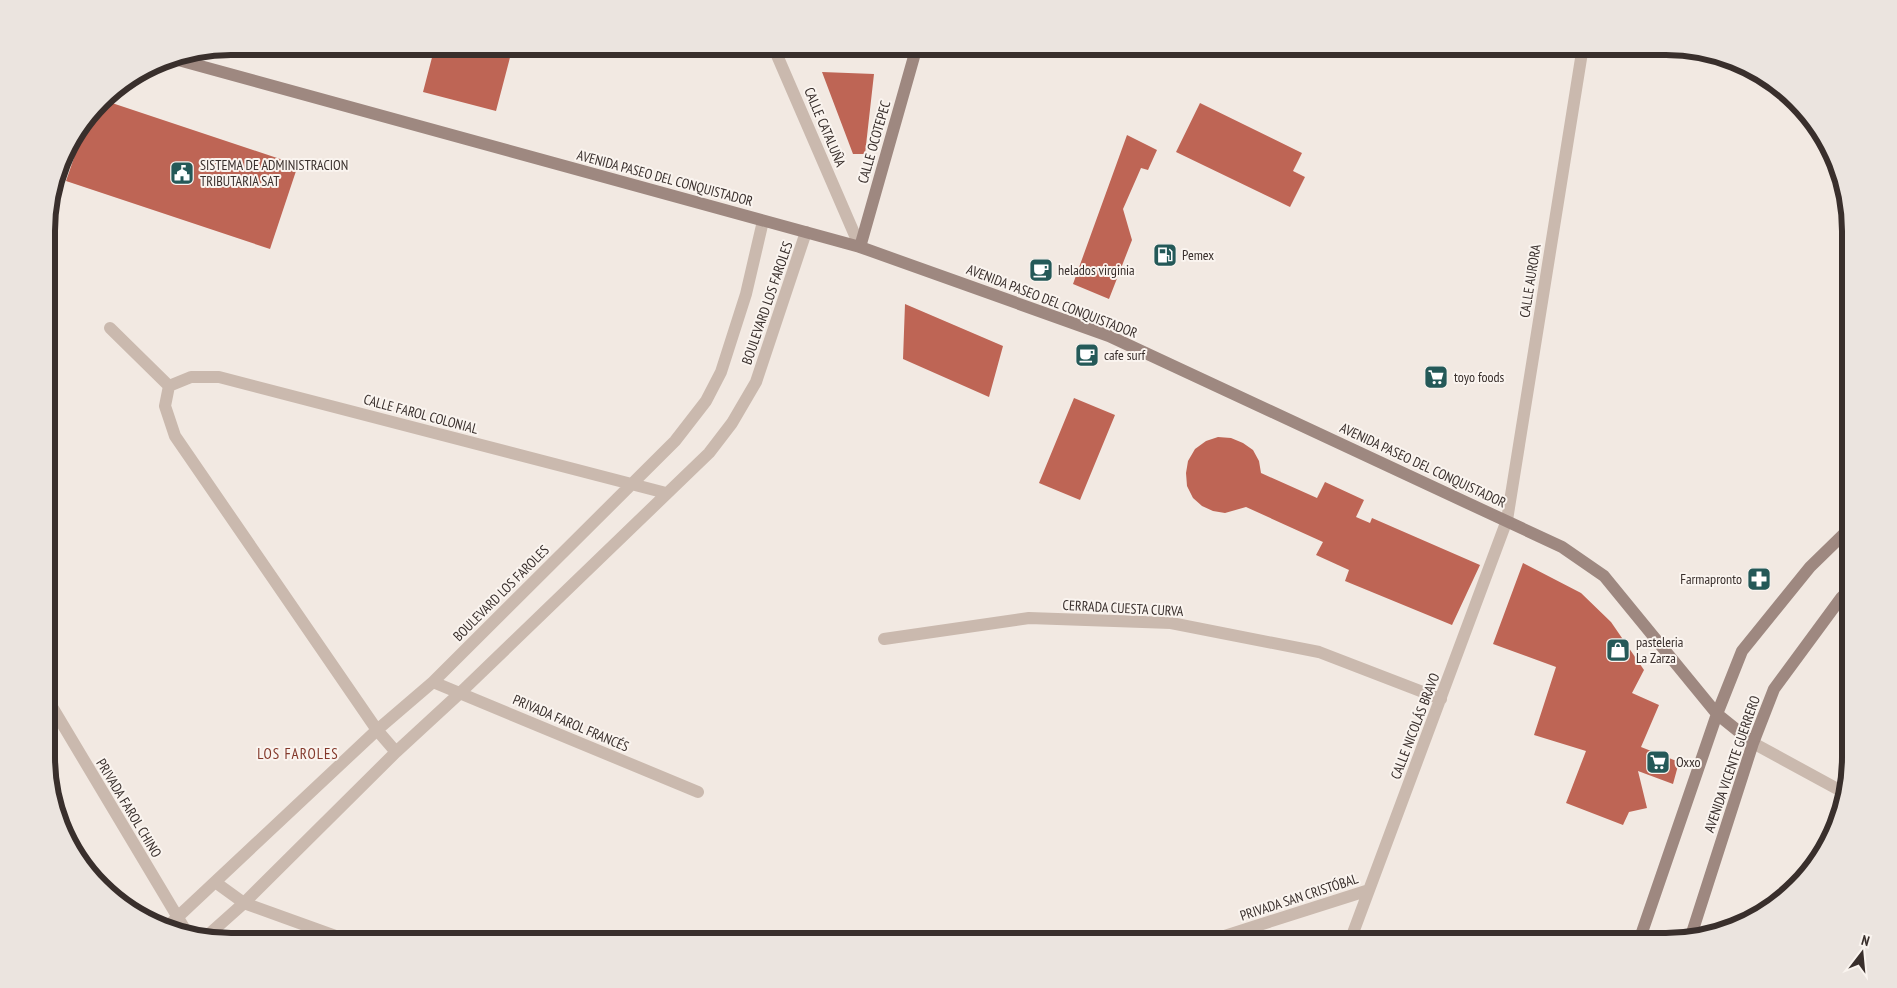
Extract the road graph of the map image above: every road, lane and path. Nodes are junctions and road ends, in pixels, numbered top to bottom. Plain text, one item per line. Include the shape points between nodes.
1 (777, 55) edge
2 (914, 55) edge
3 (1582, 55) edge
4 (183, 61) edge
5 (763, 220) junction
6 (806, 232) junction
7 (860, 247) junction
8 (110, 328) dead end
9 (169, 386) junction
10 (632, 484) junction
11 (666, 493) junction
12 (1507, 520) junction
13 (1842, 536) edge
14 (1842, 597) edge
15 (884, 639) dead end
16 (432, 682) junction
17 (460, 693) junction
18 (1441, 699) junction
19 (55, 712) edge
20 (1717, 714) junction
21 (377, 730) junction
22 (1753, 743) junction
23 (396, 752) junction
24 (1839, 790) edge
25 (698, 792) dead end
26 (215, 882) junction
27 (1369, 890) junction
28 (244, 903) junction
29 (177, 918) junction
30 (171, 923) edge
31 (183, 926) edge
32 (1693, 931) edge
33 (212, 932) edge
34 (327, 933) edge
35 (1237, 933) edge
36 (1353, 933) edge
37 (1642, 933) edge

1 - 7 street, CALLE CATALUÑA
2 - 7 main road, CALLE OCOTEPEC
3 - 12 street, CALLE AURORA
4 - 5 main road, AVENIDA PASEO DEL CONQUISTADOR
5 - 6 main road, AVENIDA PASEO DEL CONQUISTADOR
5 - 10 street, BOULEVARD LOS FAROLES via 746,294 721,372 706,401 675,441
6 - 7 main road, AVENIDA PASEO DEL CONQUISTADOR
6 - 11 street, BOULEVARD LOS FAROLES via 756,382 732,423 709,453
7 - 12 main road, AVENIDA PASEO DEL CONQUISTADOR via 1108,336
8 - 9 street
9 - 10 street, CALLE FAROL COLONIAL via 191,377 219,376
9 - 21 street via 165,406 175,436
10 - 11 street, CALLE FAROL COLONIAL
10 - 16 street, BOULEVARD LOS FAROLES
11 - 17 street, BOULEVARD LOS FAROLES
12 - 18 street, CALLE NICOLÁS BRAVO
12 - 20 main road, AVENIDA PASEO DEL CONQUISTADOR via 1562,547 1604,576
13 - 20 main road, AVENIDA VICENTE GUERRERO via 1810,567 1742,651
14 - 22 main road, AVENIDA VICENTE GUERRERO via 1774,689
15 - 18 street, CERRADA CUESTA CURVA via 1030,618 1172,623 1319,652
16 - 17 street, PRIVADA FAROL FRANCÉS
16 - 21 street, BOULEVARD LOS FAROLES
17 - 23 street, BOULEVARD LOS FAROLES
17 - 25 street, PRIVADA FAROL FRANCÉS
18 - 27 street, CALLE NICOLÁS BRAVO
19 - 29 street, PRIVADA FAROL CHINO
20 - 22 main road, AVENIDA PASEO DEL CONQUISTADOR
20 - 37 main road, AVENIDA VICENTE GUERRERO
21 - 23 street
21 - 26 street, BOULEVARD LOS FAROLES
22 - 24 street, AVENIDA PASEO DEL CONQUISTADOR
22 - 32 main road, AVENIDA VICENTE GUERRERO
23 - 28 street, BOULEVARD LOS FAROLES
26 - 28 street
26 - 29 street, BOULEVARD LOS FAROLES
27 - 35 street, PRIVADA SAN CRISTÓBAL
27 - 36 street, CALLE NICOLÁS BRAVO
28 - 33 street, BOULEVARD LOS FAROLES
28 - 34 street
29 - 30 street, BOULEVARD LOS FAROLES
29 - 31 street, PRIVADA FAROL CHINO

